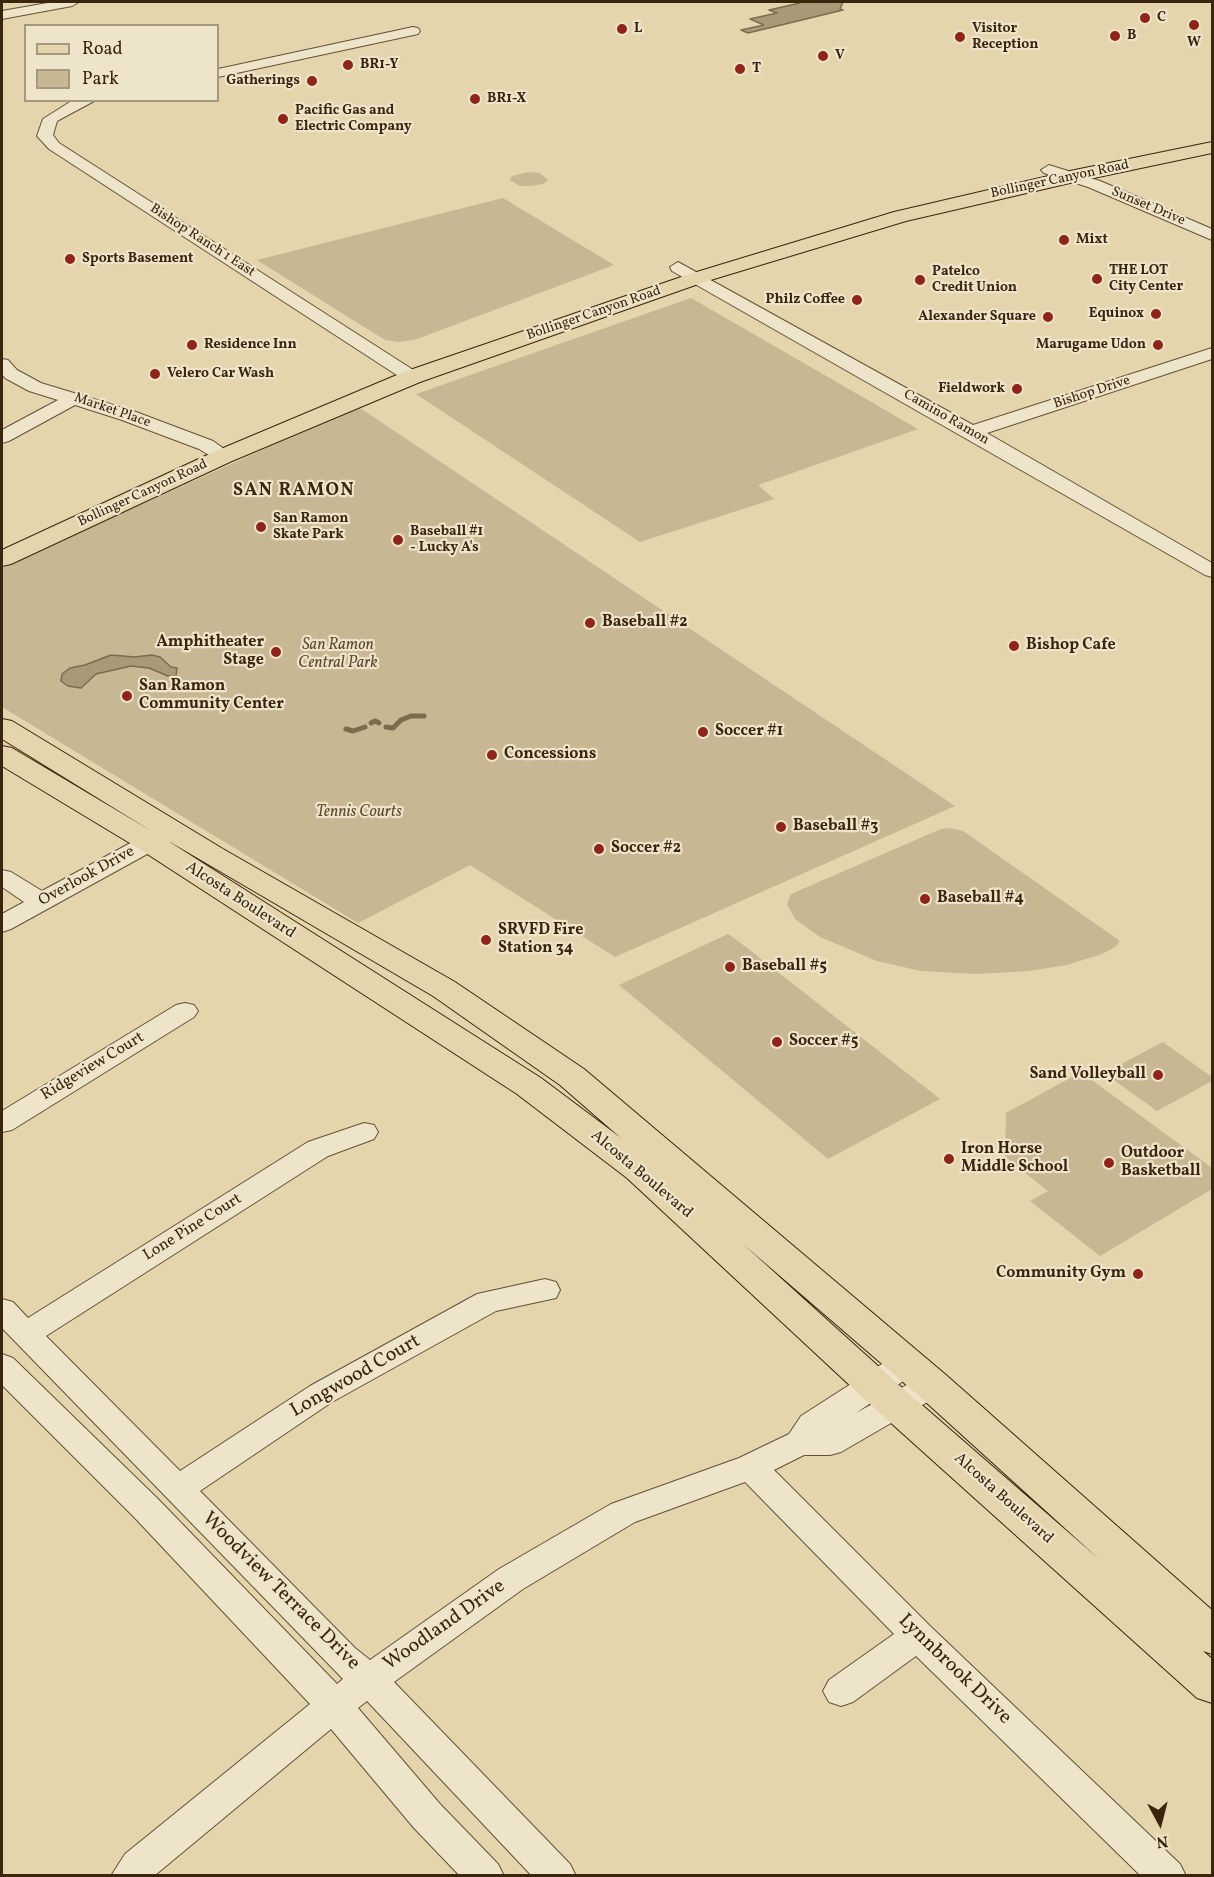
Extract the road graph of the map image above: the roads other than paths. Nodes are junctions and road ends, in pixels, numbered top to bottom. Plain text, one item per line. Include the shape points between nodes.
1 (72, 2) edge
2 (2, 15) edge
3 (413, 31) dead end
4 (219, 73) edge
5 (83, 102) edge
6 (1212, 136) edge
7 (1212, 148) edge
8 (1112, 168) junction
9 (1068, 171) junction
10 (1134, 192) junction
11 (1212, 223) edge
12 (1212, 235) edge
13 (687, 273) junction
14 (1212, 353) edge
15 (2, 364) edge
16 (404, 372) junction
17 (75, 398) junction
18 (972, 432) junction
19 (2, 437) edge
20 (215, 451) junction
21 (2, 537) edge
22 (2, 559) edge
23 (1212, 571) edge
24 (2, 727) edge
25 (2, 754) edge
26 (160, 836) junction
27 (2, 877) edge
28 (42, 902) junction
29 (2, 924) edge
30 (185, 1011) dead end
31 (2, 1123) edge
32 (364, 1132) dead end
33 (545, 1290) dead end
34 (2, 1310) edge
35 (26, 1334) junction
36 (2, 1365) edge
37 (920, 1374) junction
38 (886, 1396) junction
39 (750, 1467) junction
40 (177, 1489) junction
41 (918, 1636) junction
42 (1212, 1636) edge
43 (369, 1680) junction
44 (1212, 1685) edge
45 (841, 1690) dead end
46 (333, 1706) junction
47 (1160, 1874) edge
48 (130, 1875) edge
49 (485, 1875) edge
50 (557, 1875) edge

1 - 2 street
3 - 4 street
5 - 16 street, Bishop Ranch 1 East via 54,115 48,122 45,136 54,146
6 - 9 main road, Bollinger Canyon Road
7 - 8 main road, Bollinger Canyon Road
8 - 9 main road, Bollinger Canyon Road
8 - 10 street, Sunset Drive via 1114,176
9 - 10 street, Sunset Drive
9 - 12 street, Sunset Drive
9 - 13 main road, Bollinger Canyon Road via 814,226
10 - 11 street, Sunset Drive
13 - 16 main road, Bollinger Canyon Road
13 - 18 street, Camino Ramon
14 - 18 street, Bishop Drive
15 - 17 street, Market Place via 11,374 35,387
16 - 20 main road, Bollinger Canyon Road
17 - 19 street
17 - 20 street, Market Place
18 - 23 street, Camino Ramon
20 - 21 main road, Bollinger Canyon Road
20 - 22 main road, Bollinger Canyon Road
24 - 26 main road, Alcosta Boulevard
25 - 26 main road, Alcosta Boulevard
26 - 28 street, Overlook Drive
26 - 37 main road, Alcosta Boulevard via 444,989 572,1077
26 - 38 main road, Alcosta Boulevard via 530,1086 639,1169
27 - 28 street
28 - 29 street, Overlook Drive
30 - 31 street, Ridgeview Court
32 - 35 street, Lone Pine Court via 318,1149
33 - 40 street, Longwood Court via 488,1302 321,1394
34 - 35 street, Woodview Terrace Drive
35 - 40 street, Woodview Terrace Drive
36 - 46 street, Woodview Terrace Drive via 146,1508
37 - 38 street, Woodland Drive
37 - 42 main road, Alcosta Boulevard
38 - 39 street, Woodland Drive via 830,1443 800,1443
38 - 44 main road, Alcosta Boulevard
39 - 41 street, Lynnbrook Drive
39 - 43 street, Woodland Drive via 623,1513 511,1579
40 - 43 street, Woodview Terrace Drive
41 - 45 street
41 - 47 street, Lynnbrook Drive
43 - 46 street, Woodland Drive
43 - 50 street, Woodview Terrace Drive
46 - 48 street, Woodland Drive
46 - 49 street, Woodview Terrace Drive via 427,1816

